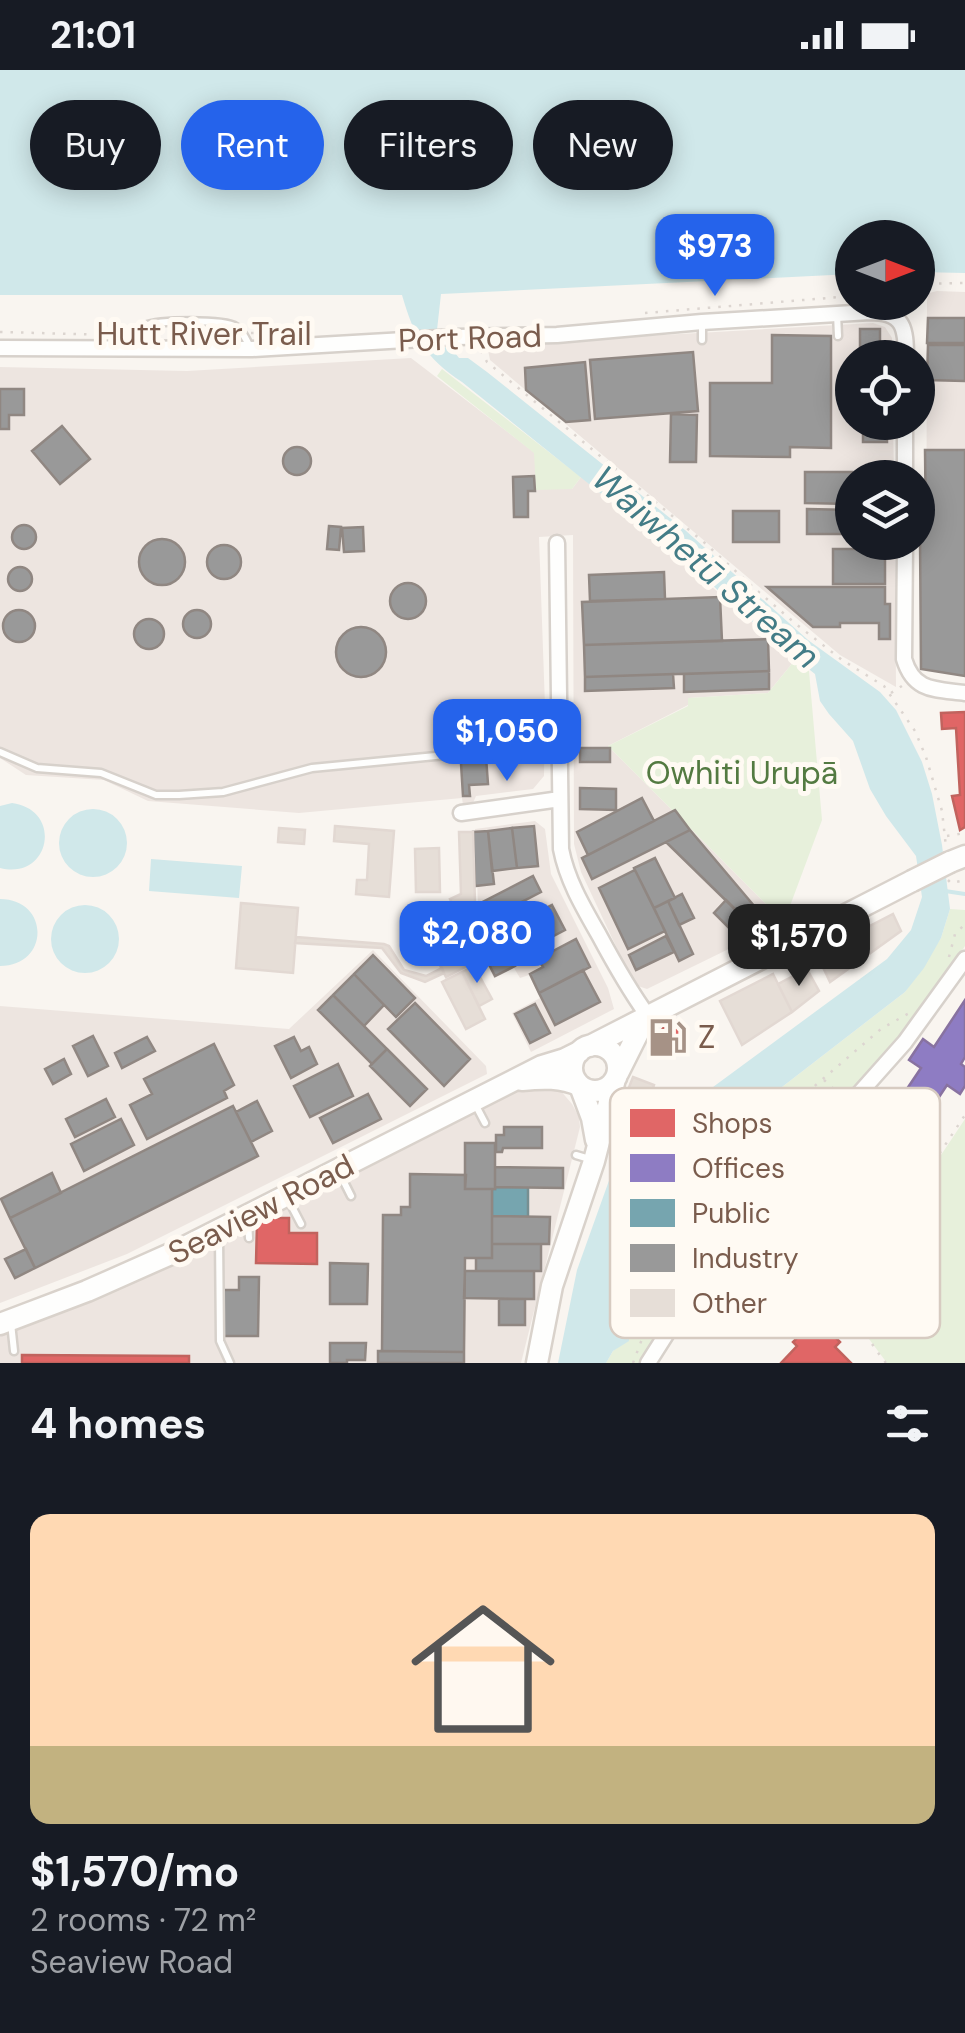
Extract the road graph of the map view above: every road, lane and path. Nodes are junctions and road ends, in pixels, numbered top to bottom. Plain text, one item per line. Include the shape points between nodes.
1 (965, 282) edge
2 (935, 283) edge
3 (835, 314) edge
4 (838, 320) edge
5 (702, 322) junction
6 (0, 332) edge
7 (244, 334) junction
8 (288, 334) dead end
9 (838, 336) dead end
10 (482, 337) junction
11 (702, 340) dead end
12 (142, 342) junction
13 (0, 348) edge
14 (252, 349) junction
15 (557, 543) dead end
16 (905, 560) edge
17 (914, 680) junction
18 (965, 693) edge
19 (890, 694) junction
20 (0, 752) edge
21 (446, 755) dead end
22 (560, 799) junction
23 (460, 812) dead end
24 (965, 833) edge
25 (945, 836) junction
26 (952, 861) edge
27 (965, 880) edge
28 (965, 924) edge
29 (957, 959) edge
30 (916, 1009) dead end
31 (647, 1017) junction
32 (584, 1049) junction
33 (616, 1076) junction
34 (823, 1079) junction
35 (515, 1081) junction
36 (580, 1086) junction
37 (612, 1088) edge
38 (813, 1088) edge
39 (836, 1088) edge
40 (867, 1088) edge
41 (610, 1094) edge
42 (474, 1101) junction
43 (965, 1115) edge
44 (485, 1123) dead end
45 (940, 1153) edge
46 (589, 1155) junction
47 (338, 1170) junction
48 (286, 1196) junction
49 (351, 1196) dead end
50 (301, 1224) dead end
51 (218, 1230) junction
52 (5, 1322) edge
53 (642, 1338) edge
54 (664, 1338) edge
55 (869, 1338) edge
56 (14, 1351) dead end
57 (230, 1363) edge
58 (537, 1363) edge
59 (633, 1363) edge
60 (648, 1363) edge
61 (886, 1363) edge

1 - 2 path
3 - 5 street, Port Road via 755,326
4 - 9 lane
5 - 10 street, Port Road
5 - 11 lane
6 - 12 path, Hutt River Trail
7 - 8 path, Hutt River Trail
7 - 12 lane via 222,321 146,326 139,332
7 - 14 lane
10 - 14 street, Port Road
10 - 19 path via 486,362 782,612
12 - 13 street, Port Road
12 - 14 street, Port Road
15 - 22 street
16 - 17 street via 904,659
17 - 18 street
17 - 19 path
19 - 25 path via 926,757
20 - 21 lane via 37,768 101,774 167,795 223,792 312,768
22 - 23 street
22 - 31 street via 565,869
24 - 25 path
25 - 26 path
26 - 27 path via 951,883
26 - 31 main road, Seaview Road, bridge
28 - 29 path via 955,934
29 - 40 street via 905,1042
30 - 34 path
31 - 32 main road, Seaview Road
31 - 33 main road
32 - 33 main road via 609,1050 617,1060
32 - 35 main road, Seaview Road
32 - 36 main road via 572,1068
33 - 36 main road via 598,1091
33 - 37 main road
34 - 38 path
34 - 39 path
35 - 36 main road, Seaview Road
35 - 42 main road, Seaview Road
36 - 46 main road via 592,1118
41 - 46 main road
42 - 44 lane
42 - 47 main road, Seaview Road
43 - 45 path
46 - 58 main road
47 - 48 main road, Seaview Road
47 - 49 lane
48 - 50 lane
48 - 51 main road, Seaview Road via 248,1227
51 - 52 main road, Seaview Road
51 - 57 lane via 220,1341
52 - 56 lane
53 - 59 path
54 - 60 street
55 - 61 path

